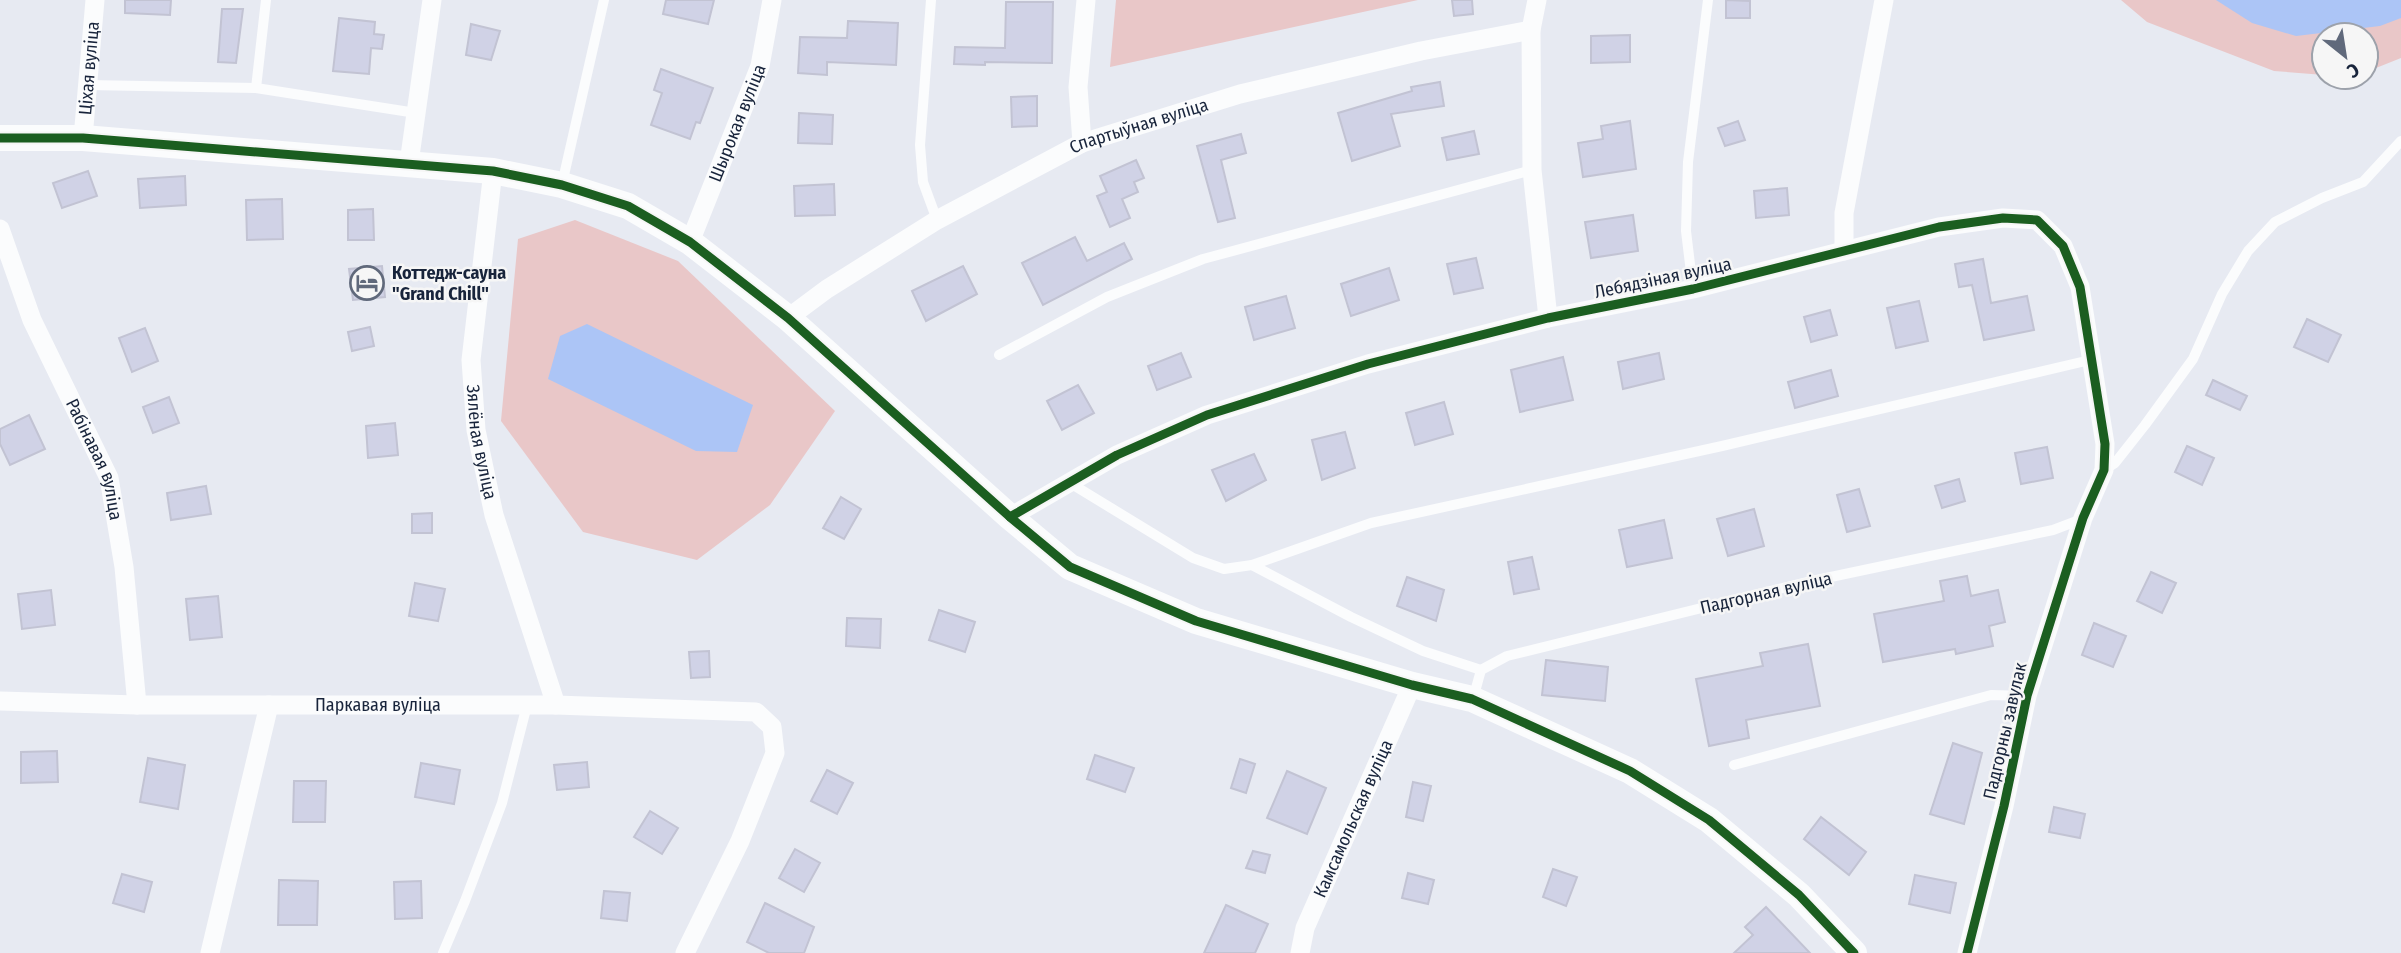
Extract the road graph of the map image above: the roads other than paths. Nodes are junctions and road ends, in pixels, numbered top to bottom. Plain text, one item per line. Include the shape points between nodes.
1 (95, 0) edge
2 (266, 0) edge
3 (432, 0) edge
4 (604, 0) edge
5 (772, 0) edge
6 (931, 0) edge
7 (1086, 0) edge
8 (1537, 0) edge
9 (1708, 0) edge
10 (1884, 0) edge
11 (1531, 30) junction
12 (86, 85) junction
13 (256, 88) junction
14 (416, 113) junction
15 (0, 138) edge
16 (83, 138) junction
17 (2401, 141) edge
18 (1082, 143) junction
19 (409, 163) junction
20 (1532, 170) junction
21 (493, 171) junction
22 (562, 185) junction
23 (937, 219) junction
24 (0, 229) edge
25 (690, 242) junction
26 (1844, 251) junction
27 (1693, 289) junction
28 (788, 318) junction
29 (1548, 318) junction
30 (999, 355) dead end
31 (2090, 360) junction
32 (2104, 471) junction
33 (1070, 483) junction
34 (1010, 517) junction
35 (2083, 519) junction
36 (1252, 565) junction
37 (1481, 670) junction
38 (1412, 685) junction
39 (2026, 696) junction
40 (1472, 699) junction
41 (0, 701) edge
42 (137, 705) junction
43 (269, 705) junction
44 (527, 705) junction
45 (556, 705) junction
46 (1734, 765) dead end
47 (211, 953) edge
48 (443, 953) edge
49 (685, 953) edge
50 (1300, 953) edge
51 (1854, 953) edge
52 (1967, 953) edge

1 - 12 street, Ціхая вуліца
2 - 13 lane
3 - 14 street
4 - 22 lane
5 - 25 street, Шырокая вуліца via 760,66
6 - 23 lane via 920,145 923,182
7 - 18 street via 1077,87
8 - 11 street
9 - 27 lane via 1688,162 1686,231
10 - 26 street via 1844,213
11 - 18 street, Спартыўная вуліца via 1240,94
11 - 20 street
12 - 13 lane
12 - 16 street, Ціхая вуліца
13 - 14 lane
14 - 19 street
15 - 16 street
16 - 19 street
17 - 32 lane via 2363,182 2274,222 2248,251 2222,293 2193,359 2138,435
18 - 23 street, Спартыўная вуліца
19 - 21 street
20 - 29 street
20 - 30 lane via 1203,259 1107,297
21 - 22 street
21 - 45 street, Зялёная вуліца via 471,360 476,430 494,515
22 - 25 street via 628,206
23 - 28 street, Спартыўная вуліца
24 - 42 street, Рабінавая вуліца via 32,320 108,478 124,567
25 - 28 street
26 - 27 street, Лебядзіная вуліца
26 - 31 street, Лебядзіная вуліца via 1939,228 2003,218 2036,220 2063,246 2080,287
27 - 29 street, Лебядзіная вуліца
28 - 34 street
29 - 33 street, Лебядзіная вуліца via 1368,364 1208,415 1117,455
31 - 32 street, Лебядзіная вуліца via 2105,444
31 - 36 lane via 1371,523
32 - 35 street, Лебядзіная вуліца
33 - 34 street, Лебядзіная вуліца
33 - 36 lane via 1194,558 1224,569
34 - 38 street via 1070,567 1196,621
35 - 37 lane, Падгорная вуліца via 2053,530 1807,582 1507,656
35 - 39 street, Падгорны завулак
36 - 37 lane via 1423,651
37 - 40 lane
38 - 40 street
38 - 50 street, Камсамольская вуліца via 1305,929
39 - 46 lane via 1991,695
39 - 52 street, Падгорны завулак
40 - 51 street via 1630,771 1709,820 1799,895
41 - 42 street, Паркавая вуліца
42 - 43 street, Паркавая вуліца
43 - 44 street, Паркавая вуліца
43 - 47 street
44 - 45 street, Паркавая вуліца
44 - 48 lane via 502,803
45 - 49 street, Паркавая вуліца via 756,712 772,727 775,753 740,841

